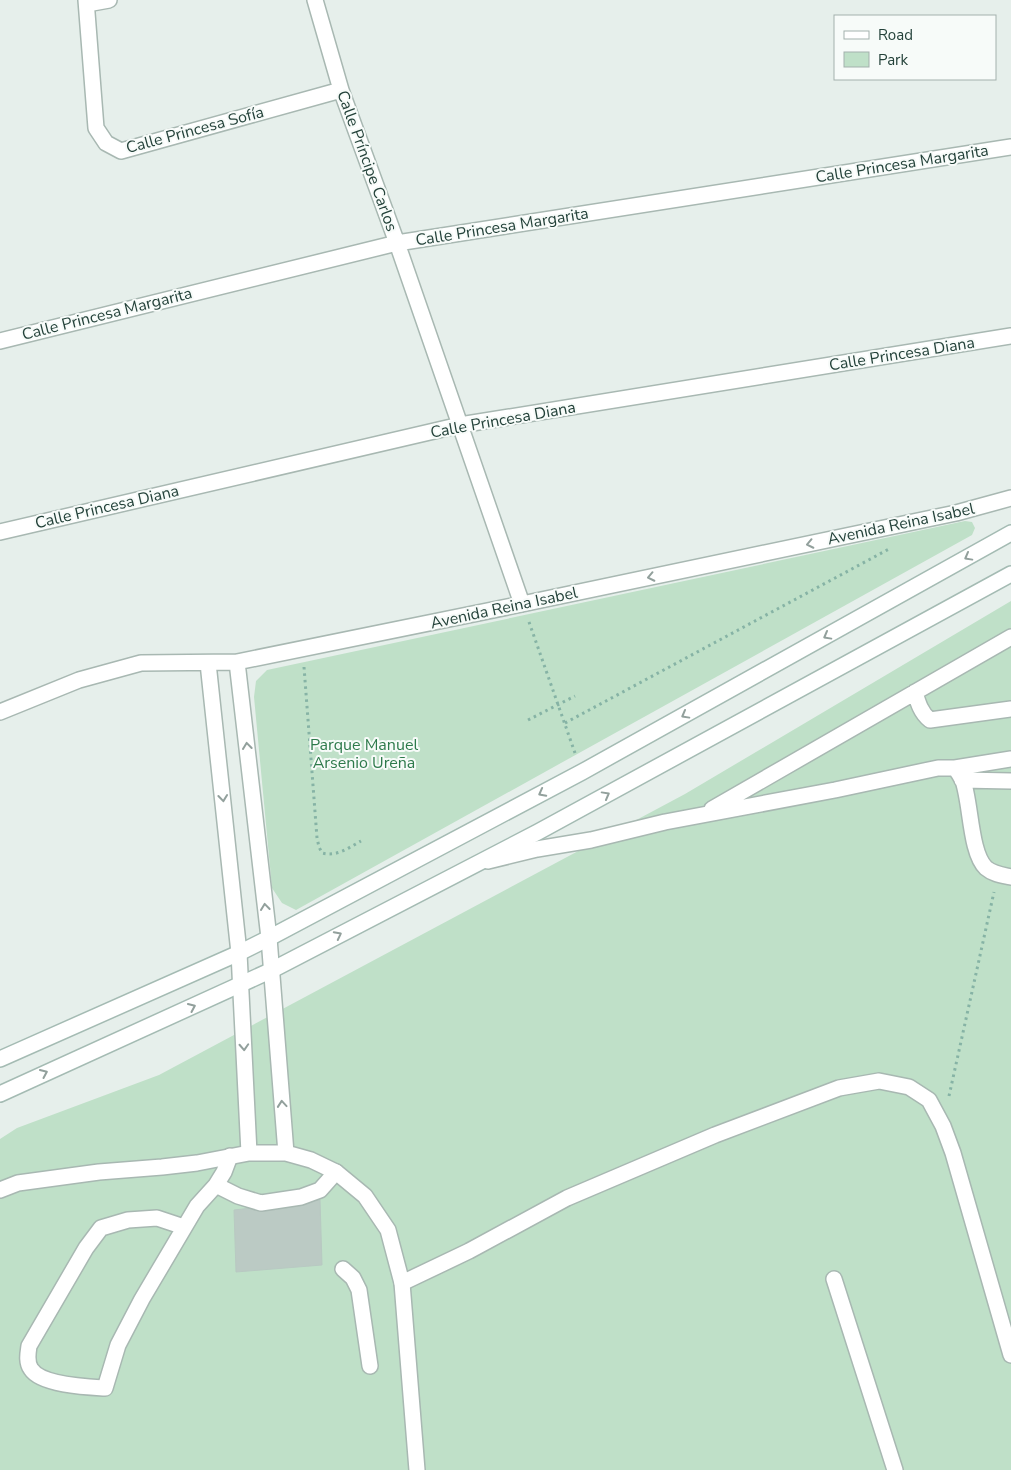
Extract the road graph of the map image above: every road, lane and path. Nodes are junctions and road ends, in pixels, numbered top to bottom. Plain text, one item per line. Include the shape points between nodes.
1 (108, 0) edge
2 (315, 0) edge
3 (87, 2) edge
4 (341, 90) junction
5 (1011, 147) edge
6 (397, 243) junction
7 (1011, 336) edge
8 (0, 340) edge
9 (460, 425) junction
10 (1011, 498) edge
11 (0, 532) edge
12 (1011, 533) edge
13 (895, 546) dead end
14 (1011, 574) edge
15 (522, 604) junction
16 (1011, 637) edge
17 (303, 649) junction
18 (237, 662) junction
19 (208, 663) junction
20 (915, 692) junction
21 (575, 696) dead end
22 (558, 705) junction
23 (1011, 709) edge
24 (0, 712) edge
25 (528, 720) dead end
26 (565, 723) junction
27 (1011, 759) edge
28 (582, 772) junction
29 (959, 774) junction
30 (1011, 781) edge
31 (700, 816) junction
32 (361, 841) dead end
33 (476, 864) junction
34 (1004, 876) edge
35 (269, 938) junction
36 (239, 953) junction
37 (272, 970) junction
38 (240, 985) junction
39 (0, 1059) edge
40 (0, 1094) edge
41 (943, 1126) junction
42 (249, 1153) junction
43 (286, 1153) junction
44 (230, 1156) junction
45 (336, 1172) junction
46 (216, 1185) junction
47 (0, 1190) edge
48 (184, 1227) junction
49 (343, 1269) dead end
50 (834, 1279) dead end
51 (402, 1283) junction
52 (1011, 1355) edge
53 (370, 1366) dead end
54 (418, 1470) edge
55 (895, 1470) edge

1 - 3 street
2 - 4 street, Calle Príncipe Carlos
3 - 4 street, Calle Princesa Sofía via 96,128 106,143 122,152
4 - 6 street, Calle Príncipe Carlos
5 - 6 street, Calle Princesa Margarita
6 - 8 street, Calle Princesa Margarita
6 - 9 street, Calle Príncipe Carlos
7 - 9 street, Calle Princesa Diana
9 - 11 street, Calle Princesa Diana
9 - 15 street, Calle Príncipe Carlos
10 -> 15 street, Avenida Reina Isabel via 956,513
12 -> 28 street
13 - 26 path
33 -> 14 street
15 - 17 street, Avenida Reina Isabel
15 - 22 path
16 - 20 street
17 - 18 street, Avenida Reina Isabel
17 - 32 path via 319,847 322,853 330,855
18 - 19 street, Avenida Reina Isabel
35 -> 18 street
19 - 24 street, Avenida Reina Isabel via 141,663 79,680
19 -> 36 street
20 - 23 street via 917,702 930,720
20 - 31 street
21 - 22 path
22 - 25 path
22 - 26 path
26 - 28 path
27 - 29 street
28 -> 35 street
29 - 30 street
29 - 31 street via 938,768
29 - 34 street via 977,856 986,868
31 - 33 street
37 -> 33 street
34 - 41 path
35 - 36 street
35 - 37 street
36 - 38 street
36 - 39 street
37 - 38 street
43 -> 37 street
40 -> 38 street
38 -> 42 street
41 - 51 street via 929,1100 909,1087 879,1081 839,1088 715,1135 567,1198
41 - 52 street
42 - 43 street
42 - 44 street
43 - 45 street
44 - 46 street
44 - 47 street via 188,1164 18,1183
45 - 46 street via 320,1190 281,1201 261,1203
45 - 51 street via 365,1196 388,1230
46 - 48 street
48 - 48 street via 118,1345 105,1388 72,1386 41,1378 31,1369 27,1358 29,1346 86,1248 102,1228 128,1220 157,1218
49 - 53 street via 359,1290
50 - 55 street
51 - 54 street

